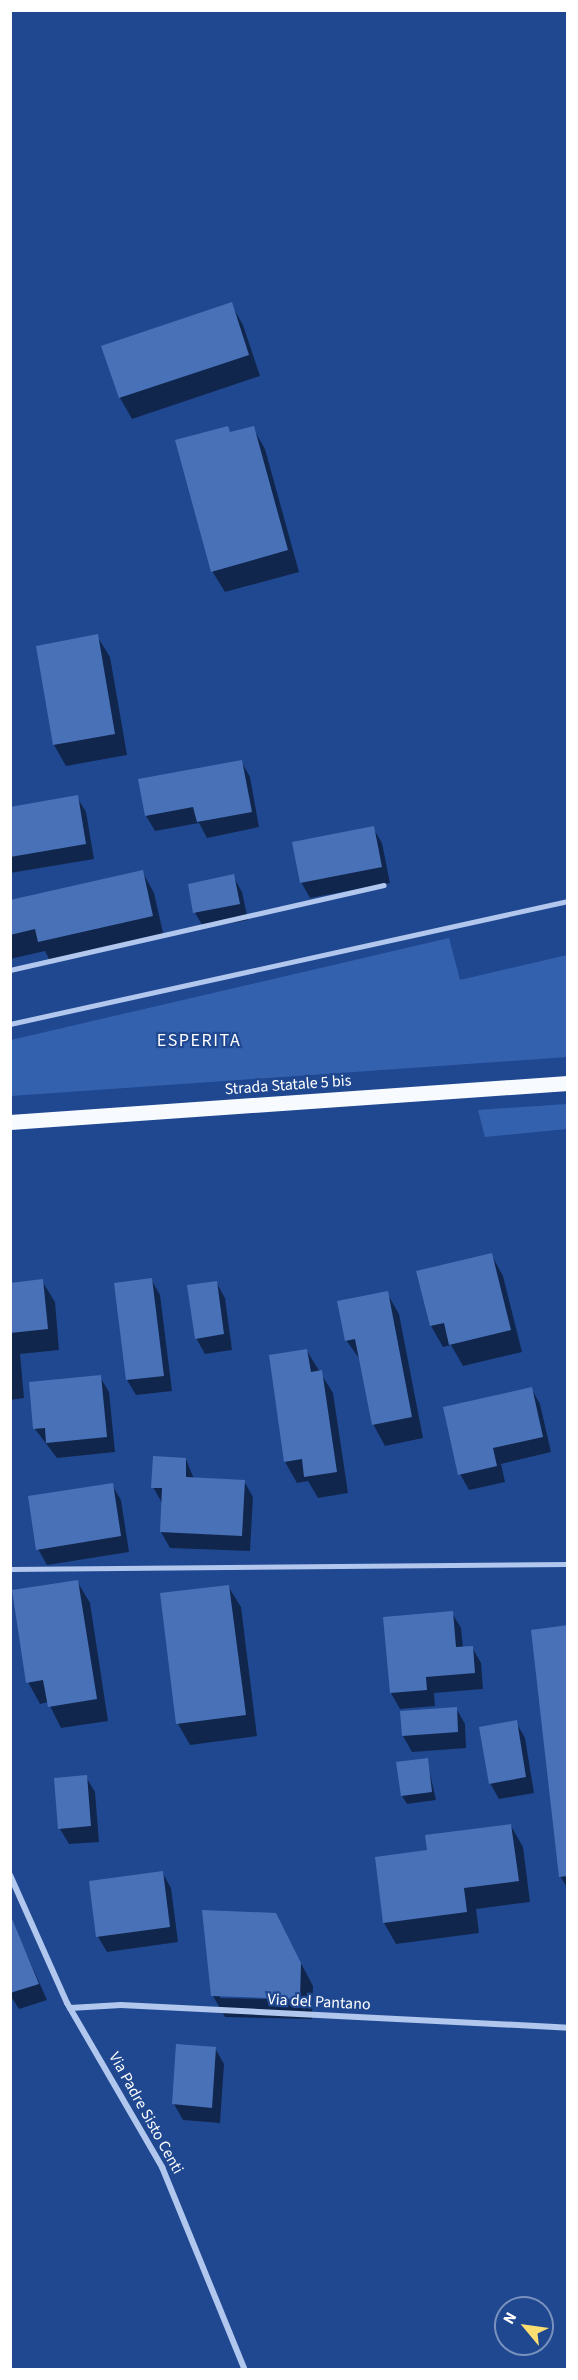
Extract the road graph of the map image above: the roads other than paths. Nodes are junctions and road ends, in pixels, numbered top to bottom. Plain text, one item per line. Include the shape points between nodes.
1 (383, 885) dead end
2 (567, 901) edge
3 (10, 970) edge
4 (10, 1024) edge
5 (567, 1083) edge
6 (10, 1122) edge
7 (567, 1564) edge
8 (10, 1569) edge
9 (10, 1875) edge
10 (70, 2008) junction
11 (567, 2028) edge
12 (245, 2370) edge

1 - 3 lane
2 - 4 lane
5 - 6 main road, Strada Statale 5 bis
7 - 8 lane
9 - 10 street, Via Padre Sisto Centi
10 - 11 street, Via del Pantano via 121,2005
10 - 12 street, Via Padre Sisto Centi via 150,2142 204,2262

